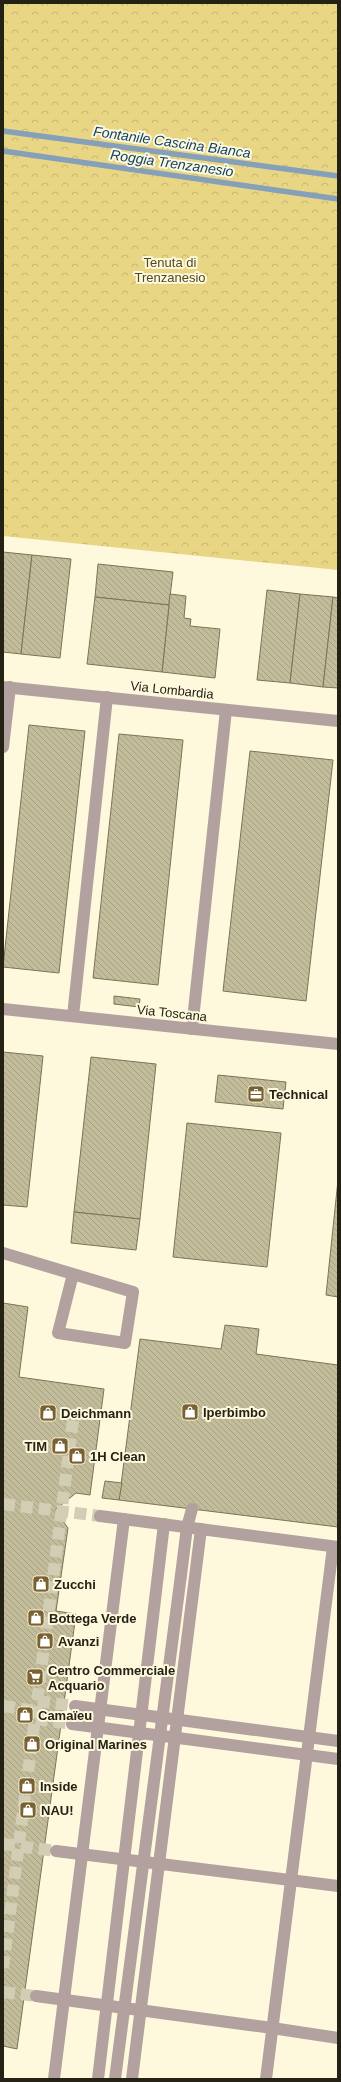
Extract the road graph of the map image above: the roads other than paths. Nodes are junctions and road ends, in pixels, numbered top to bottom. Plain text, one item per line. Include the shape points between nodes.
1 (6, 687) edge
2 (107, 697) junction
3 (226, 710) junction
4 (338, 722) edge
5 (3, 747) edge
6 (3, 1009) edge
7 (73, 1016) junction
8 (192, 1029) junction
9 (338, 1044) edge
10 (3, 1253) edge
11 (73, 1274) junction
12 (192, 1509) dead end
13 (100, 1516) tunnel mouth
14 (124, 1519) junction
15 (164, 1524) junction
16 (187, 1527) junction
17 (201, 1529) junction
18 (335, 1547) edge
19 (75, 1706) tunnel mouth
20 (100, 1709) junction
21 (142, 1714) junction
22 (177, 1719) junction
23 (72, 1724) tunnel mouth
24 (98, 1727) junction
25 (140, 1732) junction
26 (175, 1737) junction
27 (309, 1737) junction
28 (338, 1741) edge
29 (307, 1755) junction
30 (338, 1759) edge
31 (56, 1851) tunnel mouth
32 (82, 1854) junction
33 (125, 1859) junction
34 (159, 1863) junction
35 (291, 1879) junction
36 (338, 1886) edge
37 (36, 1996) tunnel mouth
38 (64, 2000) junction
39 (108, 2006) junction
40 (141, 2010) junction
41 (272, 2028) junction
42 (338, 2038) edge
43 (54, 2079) edge
44 (98, 2079) edge
45 (115, 2079) edge
46 (132, 2079) edge
47 (266, 2079) edge

1 - 2 street, Via Lombardia
1 - 5 street
2 - 3 street, Via Lombardia
2 - 7 street
3 - 4 street, Via Lombardia
3 - 8 street
6 - 7 street, Via Toscana
7 - 8 street, Via Toscana
8 - 9 street, Via Toscana
10 - 11 street
11 - 11 street via 58,1333 125,1343 134,1292
12 - 16 street
13 - 14 street
14 - 15 street
14 - 20 street
15 - 16 street
15 - 21 street
16 - 17 street
16 - 45 street, bridge
17 - 18 street
17 - 22 street
18 - 27 street
19 - 20 street
20 - 21 street
20 - 24 street
21 - 22 street
21 - 25 street
22 - 26 street
22 - 27 street
23 - 24 street
24 - 25 street
24 - 32 street
25 - 26 street
25 - 33 street
26 - 29 street
26 - 34 street
27 - 28 street
27 - 29 street
29 - 30 street
29 - 35 street
31 - 32 street
32 - 33 street
32 - 38 street
33 - 34 street
33 - 39 street
34 - 35 street
34 - 40 street
35 - 36 street
35 - 41 street
37 - 38 street
38 - 39 street
38 - 43 street
39 - 40 street
39 - 44 street
40 - 41 street
40 - 46 street
41 - 42 street
41 - 47 street

